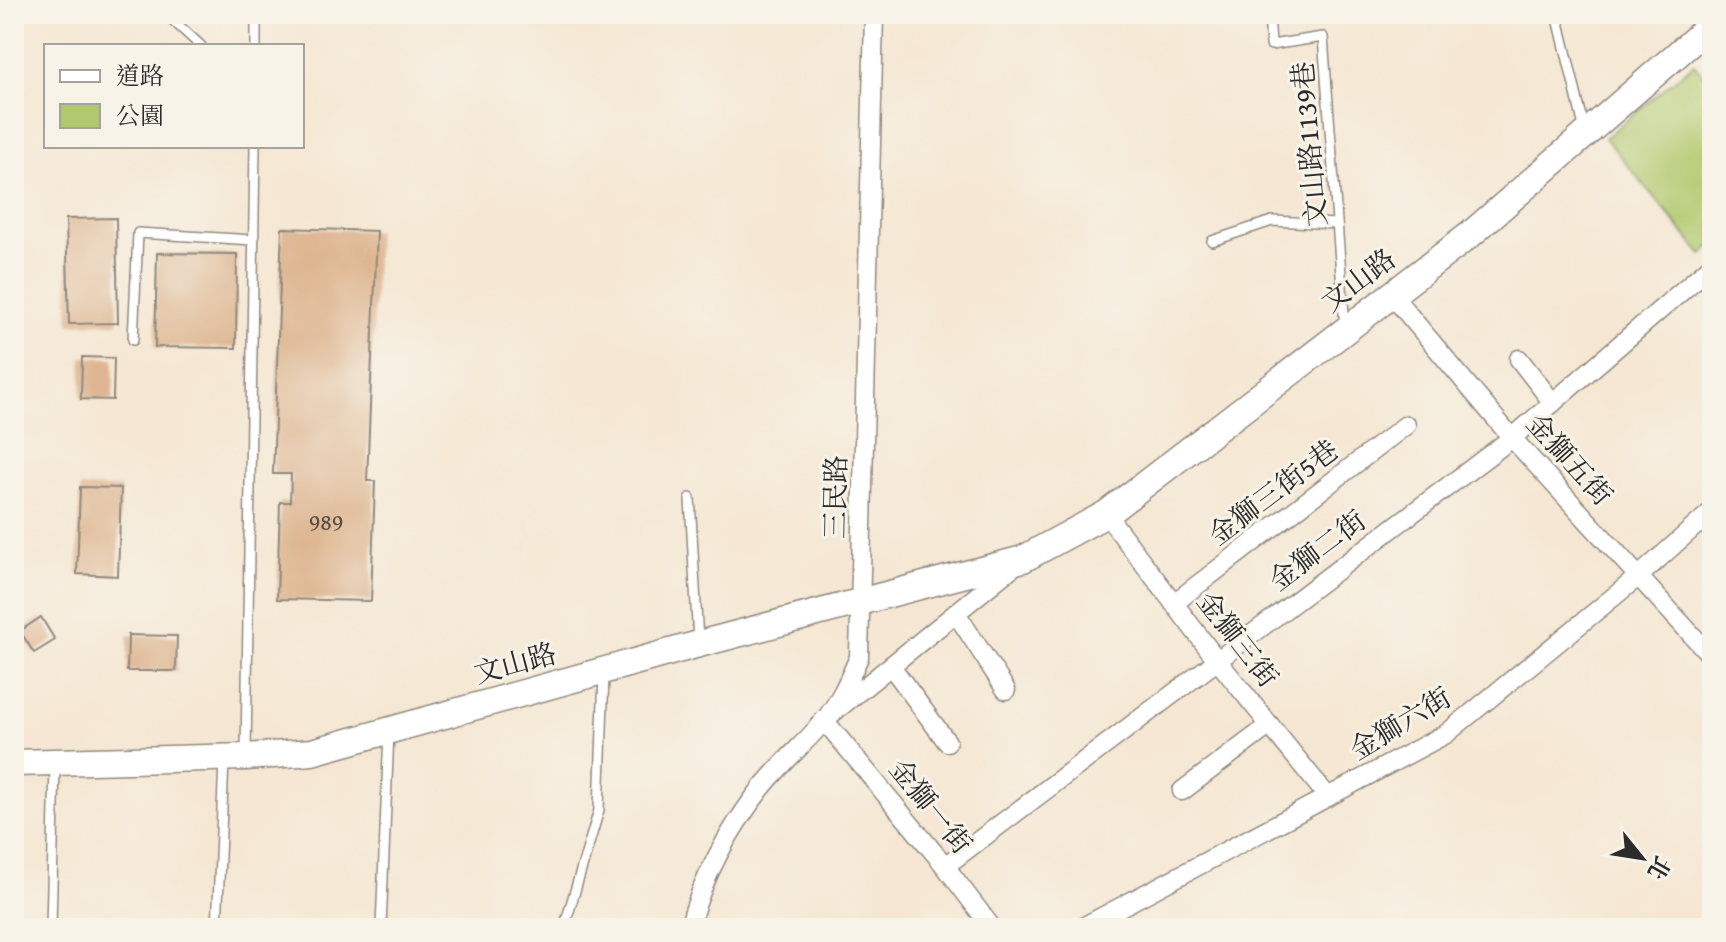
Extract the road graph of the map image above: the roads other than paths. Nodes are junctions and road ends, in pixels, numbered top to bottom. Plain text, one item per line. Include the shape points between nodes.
1 (166, 14) edge
2 (256, 14) edge
3 (874, 14) edge
4 (1269, 14) edge
5 (1557, 14) edge
6 (1712, 24) edge
7 (199, 44) edge
8 (256, 44) edge
9 (1586, 134) junction
10 (255, 148) edge
11 (1337, 224) junction
12 (253, 240) junction
13 (1212, 241) dead end
14 (1712, 265) edge
15 (1392, 295) junction
16 (1346, 330) junction
17 (133, 340) dead end
18 (1519, 359) dead end
19 (1553, 403) junction
20 (1406, 425) dead end
21 (1512, 438) junction
22 (690, 498) dead end
23 (1106, 514) junction
24 (1705, 517) edge
25 (1712, 537) edge
26 (1023, 559) junction
27 (1639, 576) junction
28 (861, 603) junction
29 (1174, 603) junction
30 (956, 613) junction
31 (699, 644) junction
32 (1712, 657) edge
33 (1217, 660) junction
34 (891, 666) junction
35 (604, 672) junction
36 (1006, 690) dead end
37 (824, 720) junction
38 (1270, 725) junction
39 (389, 729) junction
40 (947, 742) dead end
41 (235, 757) junction
42 (56, 762) junction
43 (14, 763) edge
44 (1182, 791) dead end
45 (1328, 797) junction
46 (945, 866) junction
47 (51, 928) edge
48 (217, 928) edge
49 (381, 928) edge
50 (564, 928) edge
51 (689, 928) edge
52 (992, 928) edge
53 (1081, 928) edge

1 - 7 lane
2 - 8 lane
3 - 28 street, 三民路
4 - 11 lane, 文山路1139巷 via 1271,45 1323,37
5 - 9 lane
6 - 9 main road, 文山路
9 - 15 main road, 文山路
10 - 12 lane
11 - 13 lane via 1272,221
11 - 16 lane, 文山路1139巷
12 - 17 lane via 138,233
12 - 41 lane
14 - 19 street, 金獅二街
15 - 16 main road, 文山路
15 - 21 street, 金獅五街
16 - 23 main road, 文山路
18 - 19 street
19 - 21 street, 金獅二街
20 - 29 street, 金獅三街5巷
21 - 27 street, 金獅五街
21 - 33 street, 金獅二街
22 - 31 lane
23 - 26 main road, 文山路
23 - 29 street, 金獅三街
24 - 25 lane
24 - 27 street, 金獅六街
26 - 28 main road, 文山路
26 - 30 street, 文山路
27 - 32 street, 金獅五街
27 - 45 street, 金獅六街 via 1446,734
28 - 31 main road, 文山路
28 - 37 street, 三民路 via 859,657
29 - 33 street, 金獅三街
30 - 34 street, 文山路
30 - 36 street
31 - 35 main road, 文山路
33 - 38 street, 金獅三街
33 - 46 street, 金獅二街
34 - 37 street, 文山路
34 - 40 street
35 - 39 main road, 文山路
35 - 50 lane via 599,810
37 - 46 street, 金獅一街
37 - 51 street, 三民路 via 763,786 719,851
38 - 44 street
38 - 45 street, 金獅三街
39 - 41 main road, 文山路 via 312,752
39 - 49 lane
41 - 42 main road, 文山路
41 - 48 lane
42 - 43 main road, 文山路
42 - 47 lane
45 - 53 street, 金獅六街
46 - 52 street, 金獅一街

